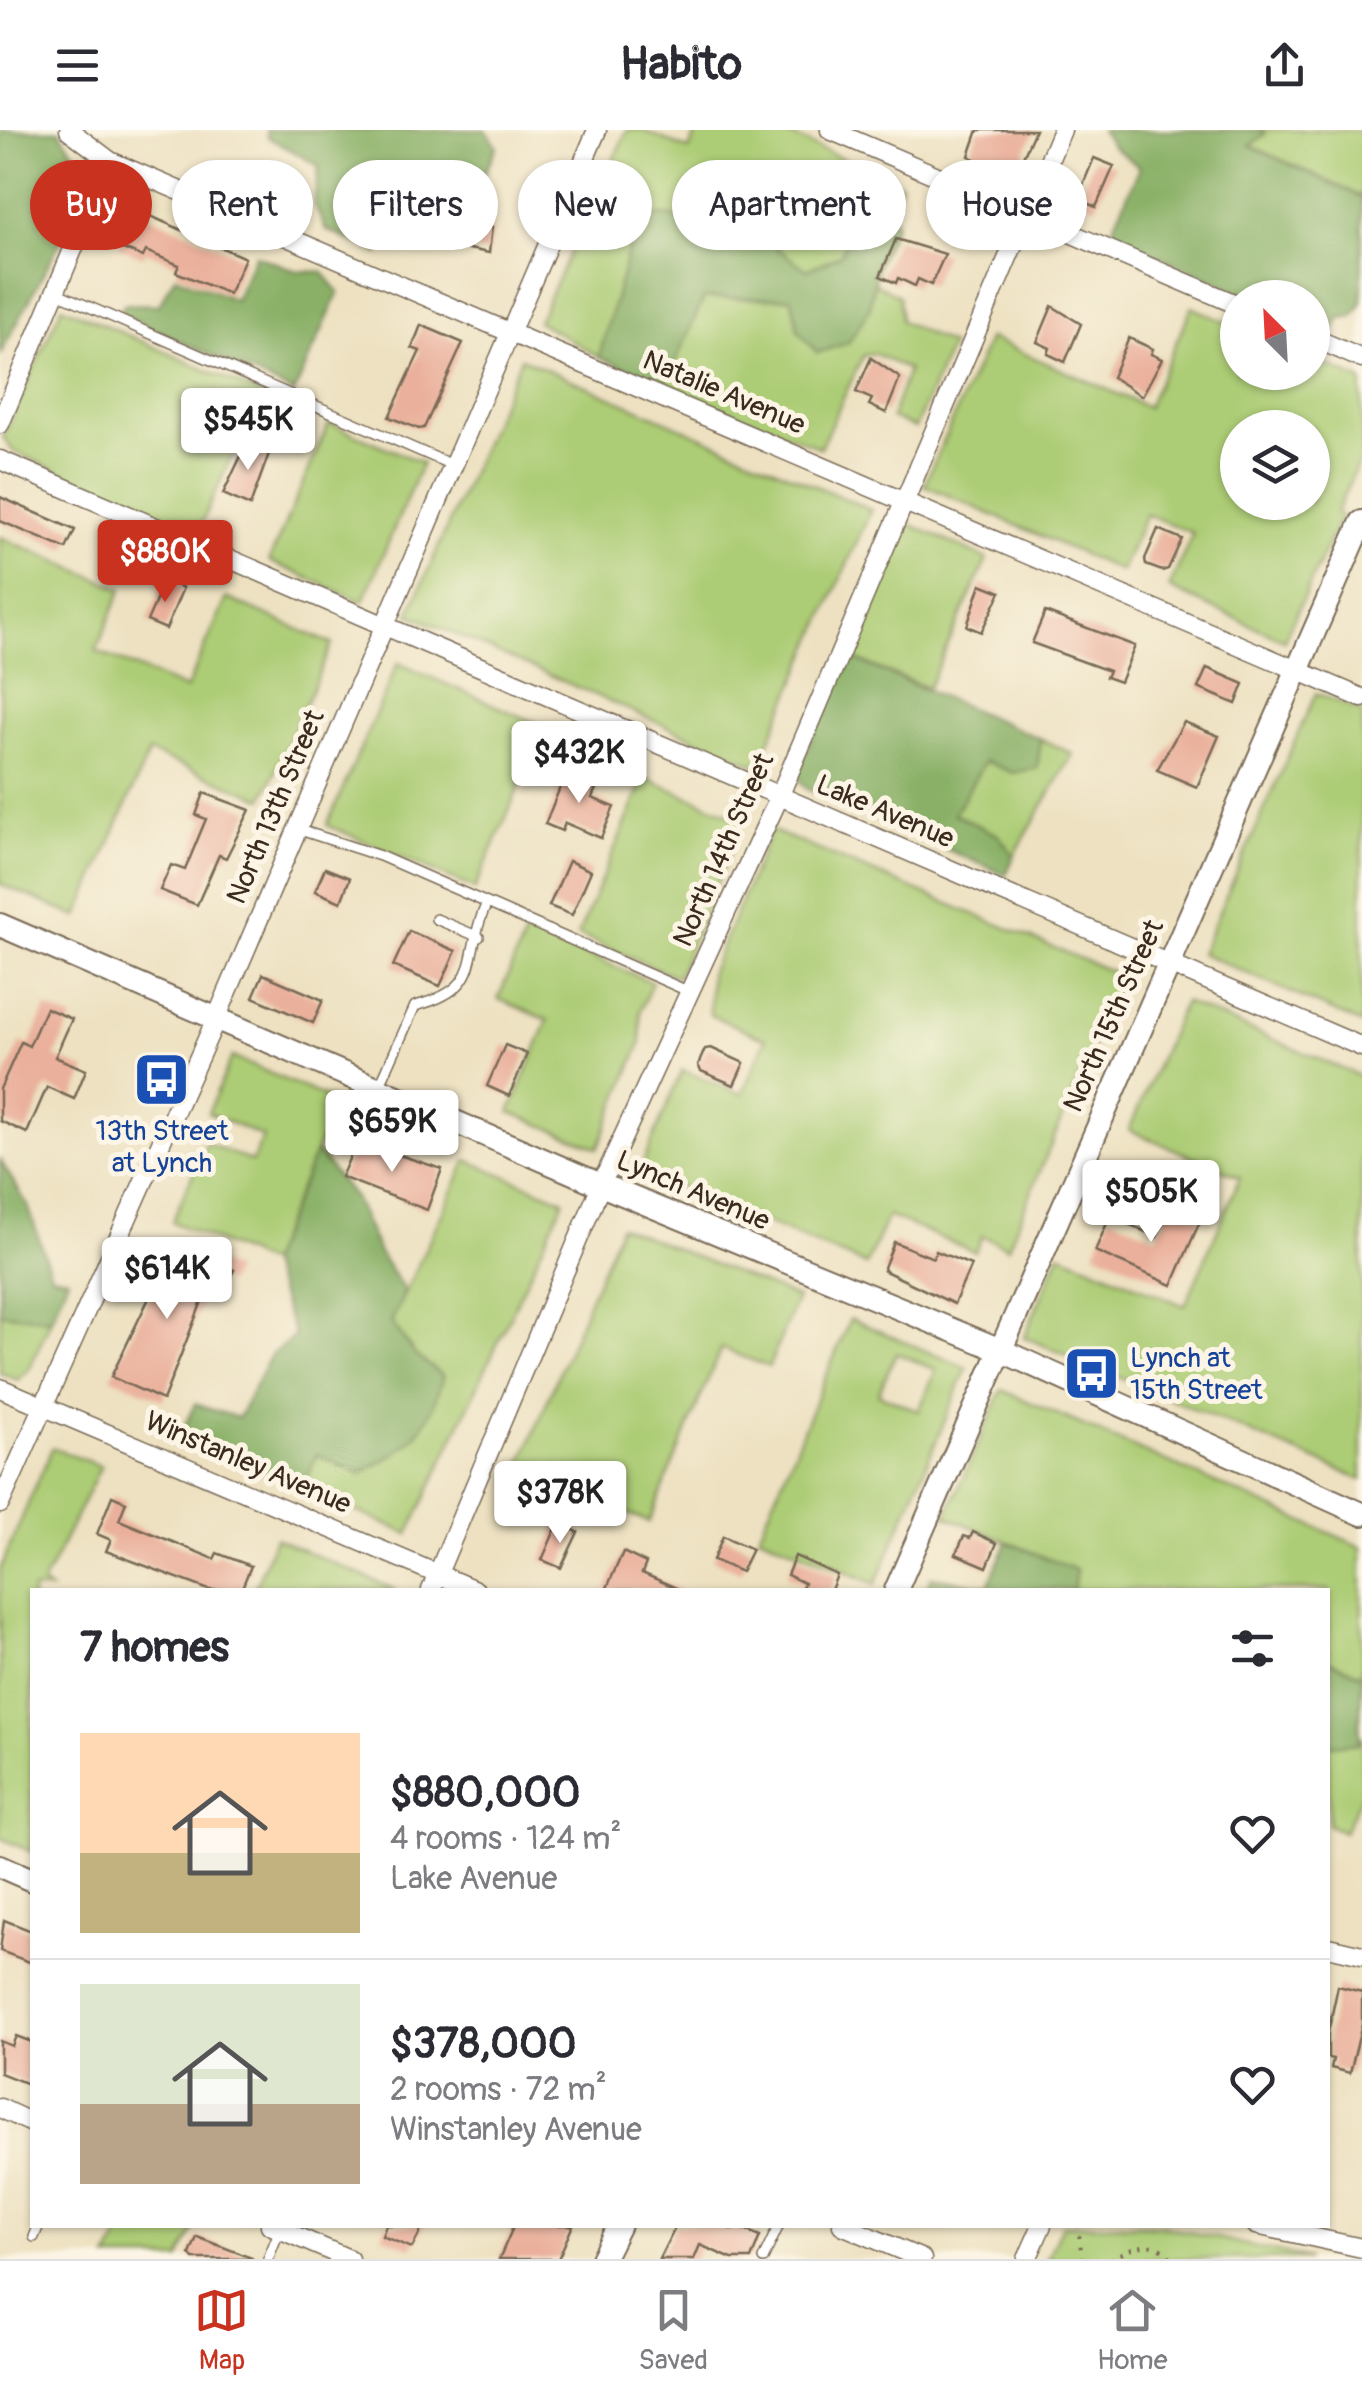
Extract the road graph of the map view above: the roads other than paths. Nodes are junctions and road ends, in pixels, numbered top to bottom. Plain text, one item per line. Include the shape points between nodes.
1 (69, 130) edge
2 (597, 130) edge
3 (830, 130) edge
4 (1062, 130) edge
5 (109, 160) edge
6 (1050, 160) edge
7 (926, 171) edge
8 (152, 179) edge
9 (1087, 239) edge
10 (73, 250) edge
11 (1013, 250) edge
12 (55, 292) junction
13 (1220, 297) edge
14 (510, 331) junction
15 (1330, 346) edge
16 (1362, 359) edge
17 (0, 424) edge
18 (0, 460) edge
19 (452, 466) junction
20 (905, 501) junction
21 (1362, 522) edge
22 (382, 628) junction
23 (1298, 670) junction
24 (1362, 698) edge
25 (779, 797) junction
26 (297, 829) junction
27 (486, 906) junction
28 (436, 919) dead end
29 (0, 925) edge
30 (480, 936) junction
31 (1171, 963) junction
32 (690, 992) junction
33 (216, 1018) junction
34 (1362, 1047) edge
35 (378, 1089) junction
36 (601, 1186) junction
37 (998, 1350) junction
38 (0, 1388) edge
39 (41, 1406) junction
40 (0, 1504) edge
41 (1362, 1514) edge
42 (434, 1582) edge
43 (465, 1588) edge
44 (897, 1588) edge
45 (0, 1866) edge
46 (30, 1879) edge
47 (1330, 1947) edge
48 (1362, 1955) edge
49 (0, 2108) edge
50 (30, 2121) edge
51 (38, 2228) edge
52 (275, 2228) edge
53 (277, 2228) edge
54 (618, 2228) edge
55 (778, 2228) edge
56 (849, 2228) edge
57 (1041, 2228) edge
58 (1270, 2228) edge
59 (34, 2237) dead end
60 (1362, 2248) edge
61 (605, 2257) edge
62 (268, 2259) edge
63 (349, 2259) edge
64 (763, 2259) edge
65 (922, 2259) edge
66 (1027, 2259) edge

1 - 5 street, Natalie Avenue
2 - 14 street, North 13th Street
3 - 7 street
4 - 6 street, North 14th Street
8 - 14 street, Natalie Avenue
9 - 13 street
10 - 12 street
11 - 20 street, North 14th Street
12 - 17 street
12 - 19 lane
14 - 19 street, North 13th Street
14 - 20 street, Natalie Avenue
15 - 16 street
18 - 22 street, Lake Avenue
19 - 22 street, North 13th Street
20 - 23 street, Natalie Avenue
20 - 25 street, North 14th Street
21 - 23 street, North 15th Street
22 - 25 street, Lake Avenue
22 - 26 street, North 13th Street
23 - 24 street, Natalie Avenue
23 - 31 street, North 15th Street
25 - 31 street, Lake Avenue
25 - 32 street, North 14th Street
26 - 27 lane via 380,856
26 - 33 street, North 13th Street
27 - 30 lane via 477,924
27 - 32 lane
28 - 30 lane
29 - 33 street, Lynch Avenue
30 - 35 lane via 465,976 448,997 415,1006
31 - 34 street, Lake Avenue
31 - 37 street, North 15th Street
32 - 36 street, North 14th Street
33 - 35 street, Lynch Avenue
33 - 39 street, North 13th Street
35 - 36 street, Lynch Avenue
36 - 37 street, Lynch Avenue
36 - 42 street, North 14th Street
37 - 41 street, Lynch Avenue
37 - 44 street, North 15th Street
38 - 39 street, Winstanley Avenue
39 - 40 street, North 13th Street
39 - 42 street, Winstanley Avenue
42 - 43 street, Winstanley Avenue
45 - 46 street
47 - 48 street
49 - 50 street
51 - 59 lane
52 - 62 lane
53 - 63 street
54 - 61 street
55 - 64 lane
56 - 65 street
57 - 66 street
58 - 60 street

